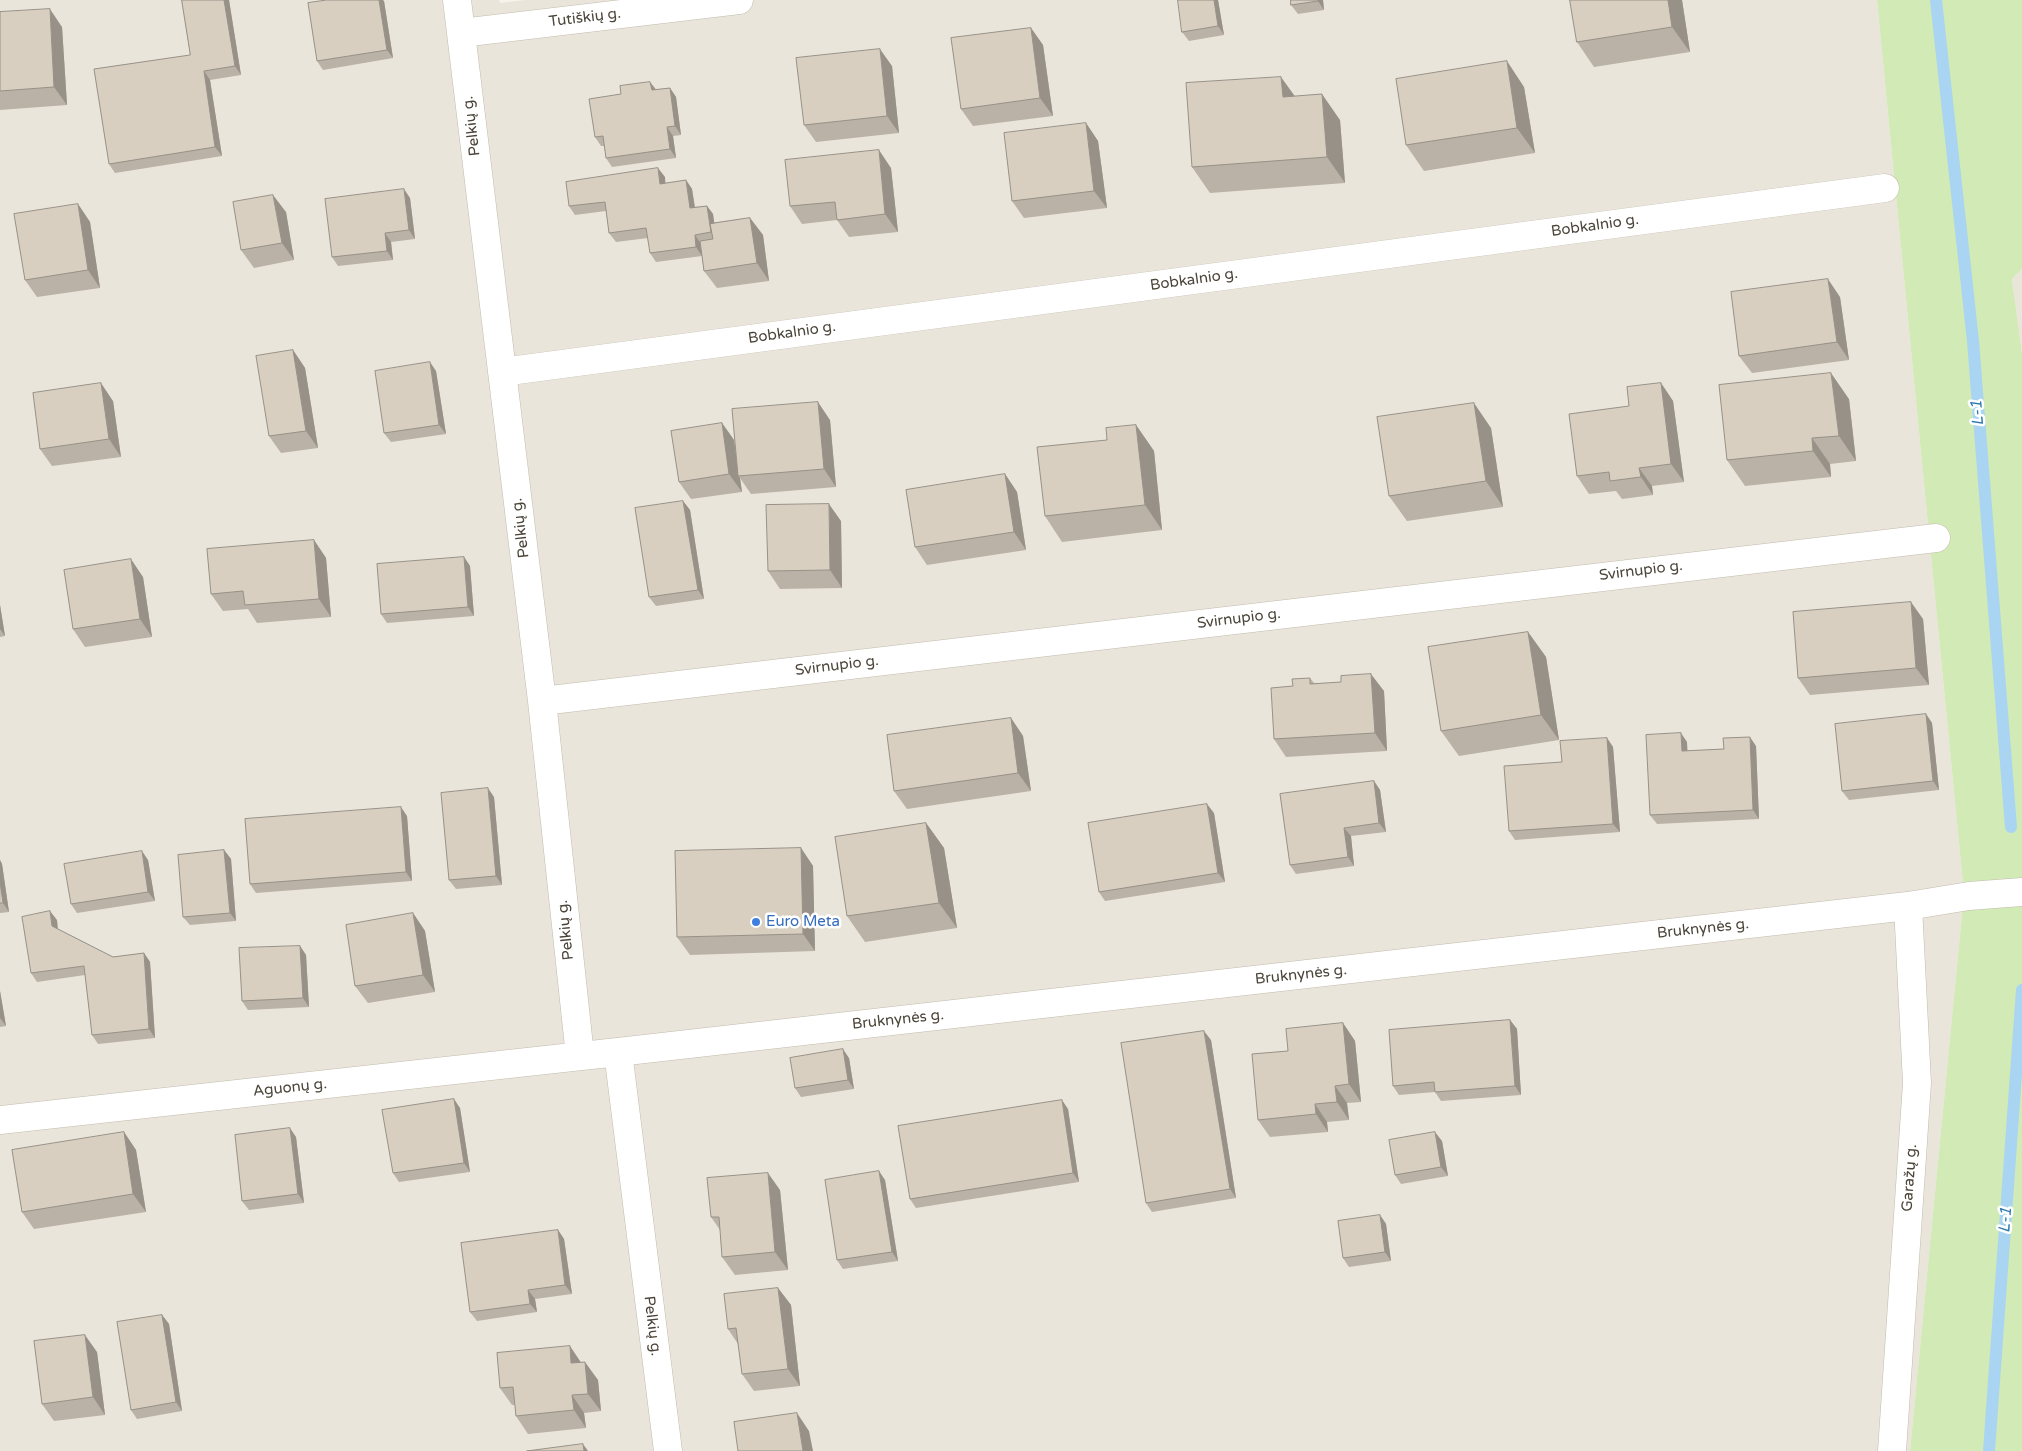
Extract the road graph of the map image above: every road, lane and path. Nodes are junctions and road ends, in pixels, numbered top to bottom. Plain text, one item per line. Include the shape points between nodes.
1 (457, 0) edge
2 (739, 0) edge
3 (461, 33) junction
4 (1885, 188) dead end
5 (502, 372) junction
6 (1936, 538) dead end
7 (542, 701) junction
8 (2022, 892) edge
9 (1908, 906) junction
10 (618, 1052) junction
11 (580, 1056) junction
12 (0, 1120) edge
13 (668, 1451) edge
14 (1892, 1451) edge

1 - 3 street, Pelkių g.
2 - 3 street, Tutiškių g.
3 - 5 street, Pelkių g.
4 - 5 street, Bobkalnio g.
5 - 7 street, Pelkių g.
6 - 7 street, Svirnupio g.
7 - 11 street, Pelkių g.
8 - 9 street, Bruknynės g.
9 - 10 street, Bruknynės g.
9 - 14 street, Garažų g. via 1917,1083
10 - 11 street, Bruknynės g.
10 - 13 street, Pelkių g.
11 - 12 street, Aguonų g.

